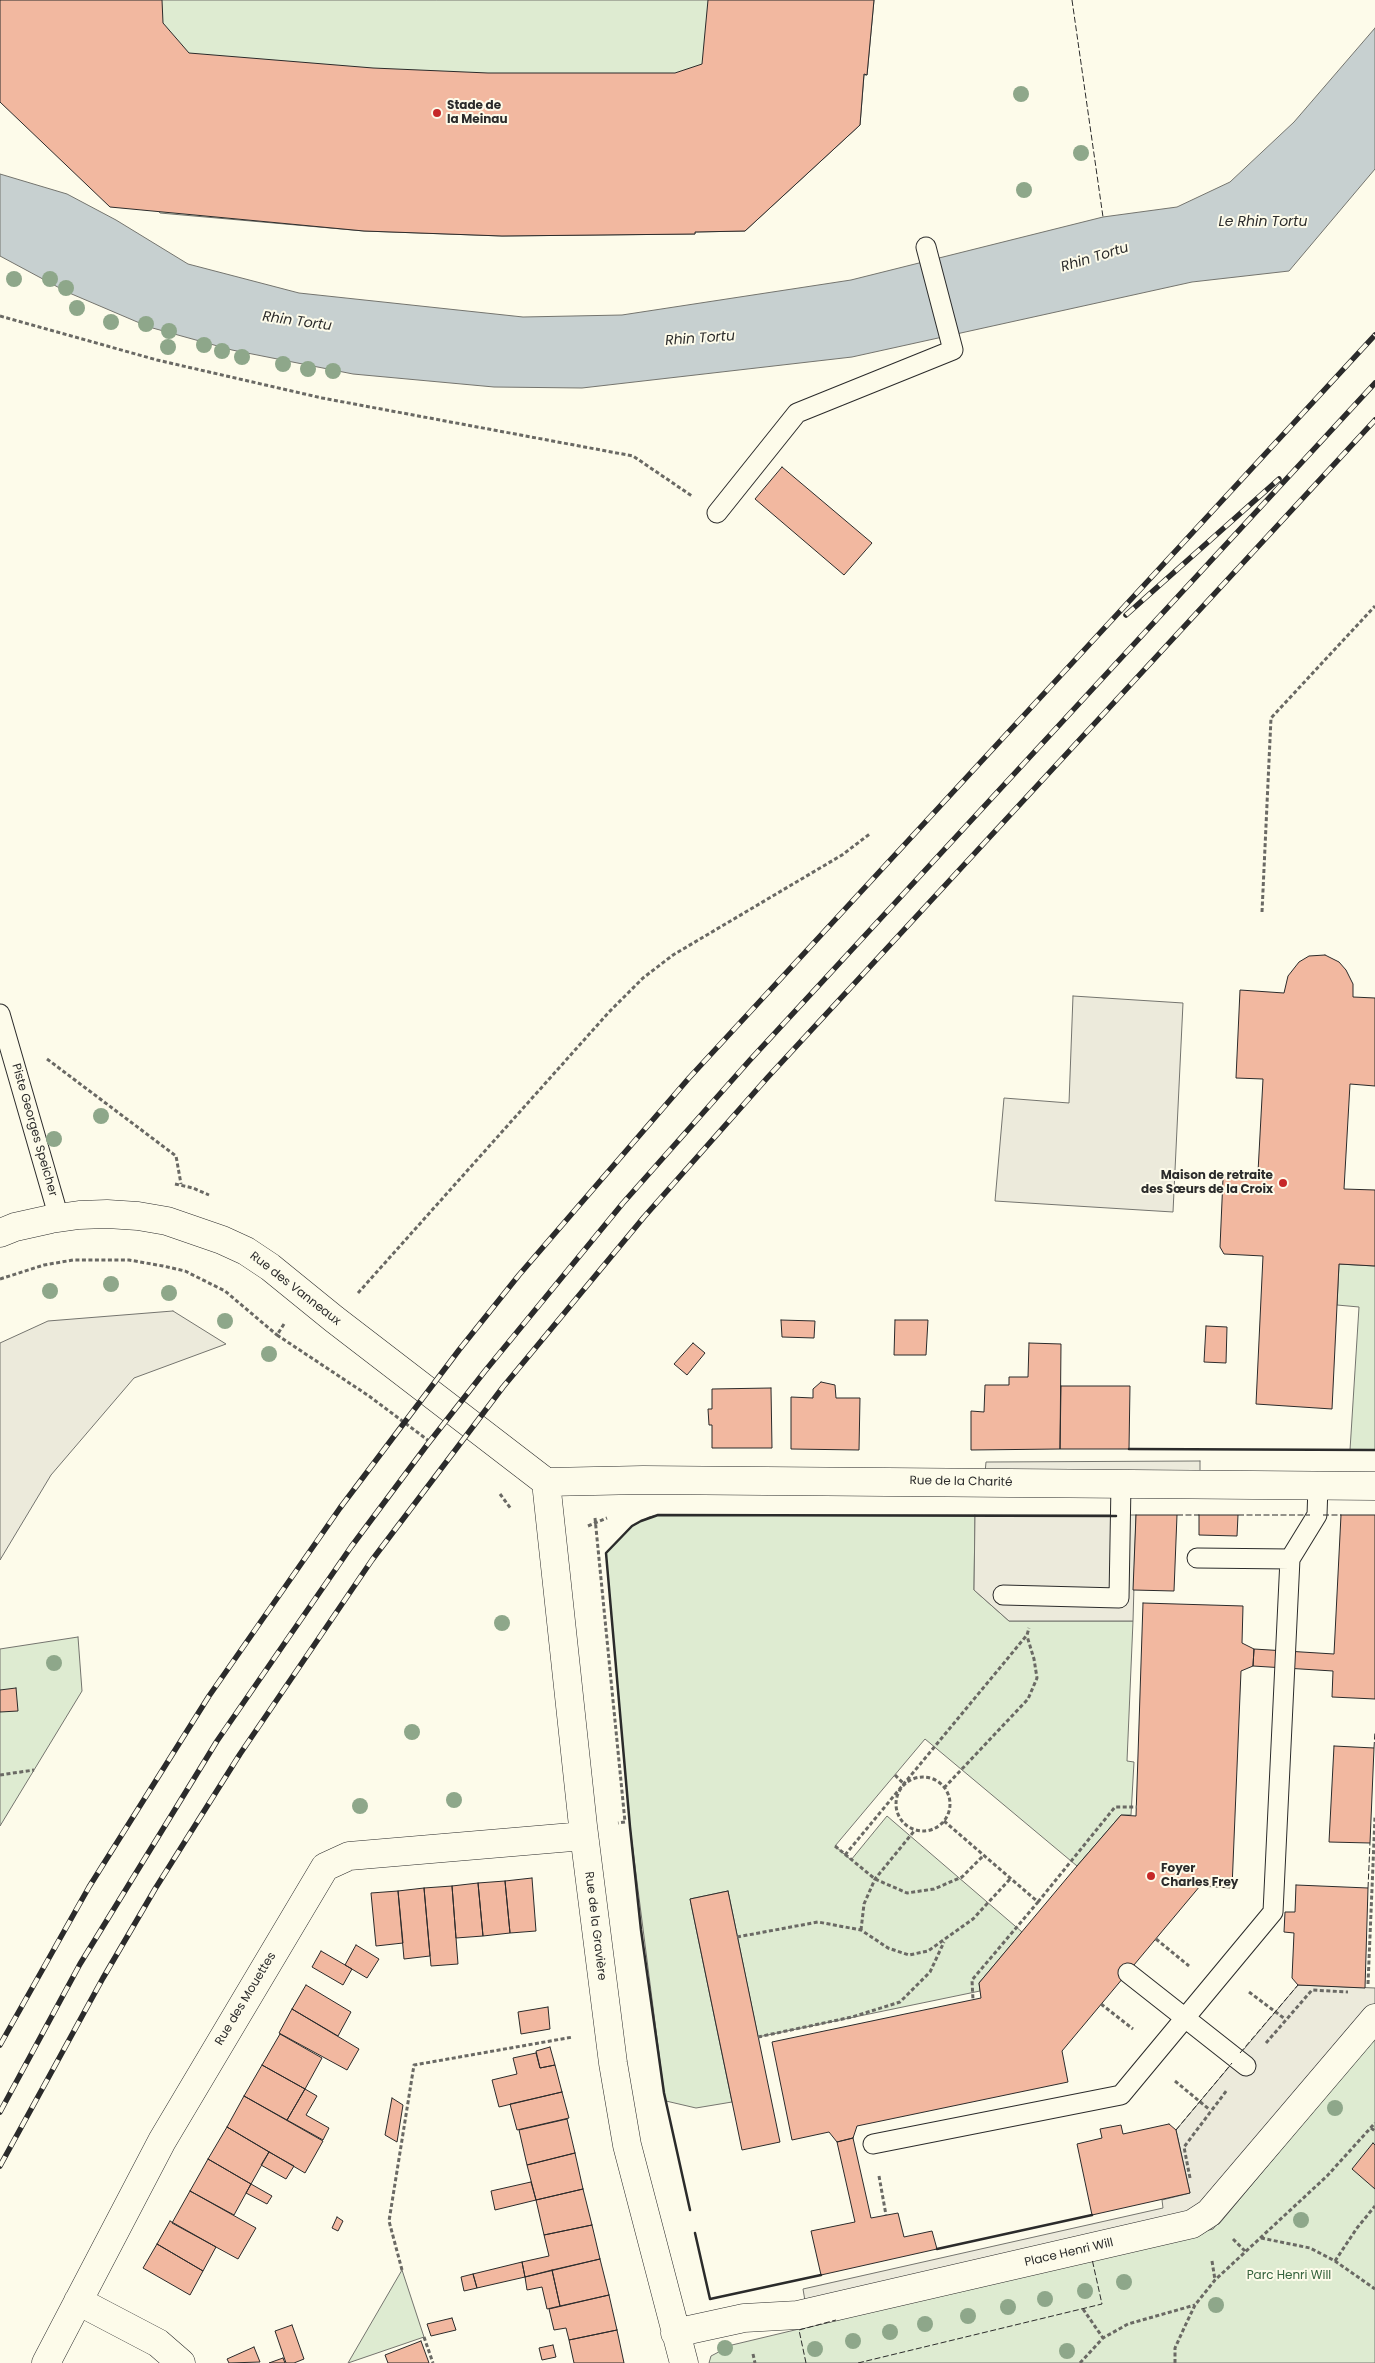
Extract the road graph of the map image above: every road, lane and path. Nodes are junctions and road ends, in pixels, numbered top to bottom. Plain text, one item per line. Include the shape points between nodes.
1 (926, 247) dead end
2 (0, 316) edge
3 (717, 513) joint
4 (1375, 606) edge
5 (871, 834) dead end
6 (1262, 912) dead end
7 (2, 1021) edge
8 (181, 1184) dead end
9 (59, 1218) junction
10 (0, 1233) edge
11 (0, 1279) edge
12 (306, 1296) junction
13 (334, 1319) junction
14 (277, 1335) junction
15 (430, 1442) dead end
16 (546, 1482) junction
17 (1121, 1484) junction
18 (1318, 1486) junction
19 (1375, 1486) edge
20 (498, 1492) dead end
21 (513, 1513) dead end
22 (595, 1514) dead end
23 (1197, 1558) dead end
24 (1290, 1559) junction
25 (1003, 1595) dead end
26 (1038, 1596) junction
27 (1027, 1635) junction
28 (34, 1770) dead end
29 (0, 1775) edge
30 (894, 1775) dead end
31 (905, 1785) junction
32 (944, 1788) junction
33 (1137, 1807) dead end
34 (1375, 1817) edge
35 (944, 1821) junction
36 (915, 1830) junction
37 (583, 1831) junction
38 (835, 1846) dead end
39 (845, 1855) junction
40 (983, 1856) junction
41 (875, 1879) junction
42 (1010, 1879) junction
43 (1038, 1902) junction
44 (860, 1930) junction
45 (737, 1937) dead end
46 (944, 1941) junction
47 (1128, 1973) dead end
48 (1368, 1990) dead end
49 (973, 2000) dead end
50 (1274, 2011) dead end
51 (1184, 2018) junction
52 (1375, 2018) edge
53 (1285, 2019) dead end
54 (572, 2028) dead end
55 (574, 2037) junction
56 (758, 2038) dead end
57 (574, 2047) dead end
58 (1246, 2066) dead end
59 (1198, 2102) dead end
60 (1210, 2110) dead end
61 (1375, 2123) edge
62 (1371, 2128) junction
63 (1375, 2131) edge
64 (874, 2144) dead end
65 (1375, 2206) edge
66 (1261, 2238) junction
67 (1212, 2260) dead end
68 (1335, 2261) junction
69 (402, 2270) dead end
70 (1215, 2280) junction
71 (1375, 2289) edge
72 (78, 2301) junction
73 (1196, 2305) junction
74 (1083, 2309) dead end
75 (675, 2333) junction
76 (424, 2337) dead end
77 (1103, 2338) junction
78 (46, 2363) edge
79 (181, 2363) edge
80 (433, 2363) edge
81 (684, 2363) edge
82 (1080, 2363) edge
83 (1175, 2363) edge

1 - 3 lane via 953,350 797,413
2 - 3 path via 157,360 322,398 633,456
4 - 6 path via 1270,718
5 - 13 path via 842,855 673,955 643,978
7 - 8 path via 176,1156
7 - 9 lane, Piste Georges Speicher
9 - 10 street, Rue des Vanneaux
9 - 12 street, Rue des Vanneaux via 138,1216 195,1229 246,1252
11 - 14 path via 44,1264 73,1260 129,1260 163,1266 185,1271 225,1291
12 - 13 street, Rue des Vanneaux
12 - 14 path
13 - 16 street, Rue des Vanneaux
14 - 15 path via 369,1396
16 - 17 street, Rue de la Charité
16 - 37 street, Rue de la Gravière
17 - 18 street, Rue de la Charité
17 - 26 lane via 1119,1598
18 - 19 street, Rue de la Charité
18 - 24 lane via 1317,1515
20 - 21 path
22 - 37 path via 625,1822
23 - 24 lane
24 - 51 lane via 1273,1912
25 - 26 lane
26 - 27 path
27 - 31 path
27 - 32 path via 1037,1678 1028,1699
28 - 29 path
30 - 31 path
31 - 32 path via 920,1778 938,1782
31 - 36 path via 899,1792 897,1810 907,1826
31 - 39 path
32 - 35 path via 950,1804
33 - 43 path via 1115,1807
34 - 48 path
35 - 36 path via 931,1830
35 - 40 path
36 - 41 path
37 - 72 street, Rue des Mouettes via 349,1856 325,1867 162,2141
37 - 75 street, Rue de la Gravière via 627,2145
38 - 39 path
39 - 41 path
40 - 41 path via 962,1877 934,1889 907,1893
40 - 42 path
41 - 44 path via 864,1904
42 - 43 path
42 - 46 path via 973,1919
43 - 49 path via 972,1980
44 - 45 path via 818,1922
44 - 46 path via 888,1948 909,1955 928,1951
46 - 56 path via 930,1972 900,2002 852,2017
47 - 51 lane
50 - 53 path
51 - 58 lane
51 - 64 lane via 1121,2095
52 - 75 street, Place Henri Will via 1209,2213 1192,2224 798,2315 744,2318
54 - 55 path
55 - 57 path
55 - 69 path via 414,2065 389,2221
59 - 60 path
61 - 62 path
62 - 63 path
62 - 66 path via 1327,2176
65 - 68 path
66 - 68 path via 1310,2248
66 - 70 path
67 - 70 path
68 - 71 path
70 - 73 path
72 - 78 street, Rue des Mouettes
72 - 79 street via 158,2343
73 - 77 path via 1128,2324
73 - 83 path via 1175,2348
74 - 77 path
75 - 81 street, Rue de la Gravière
76 - 80 path
77 - 82 path

